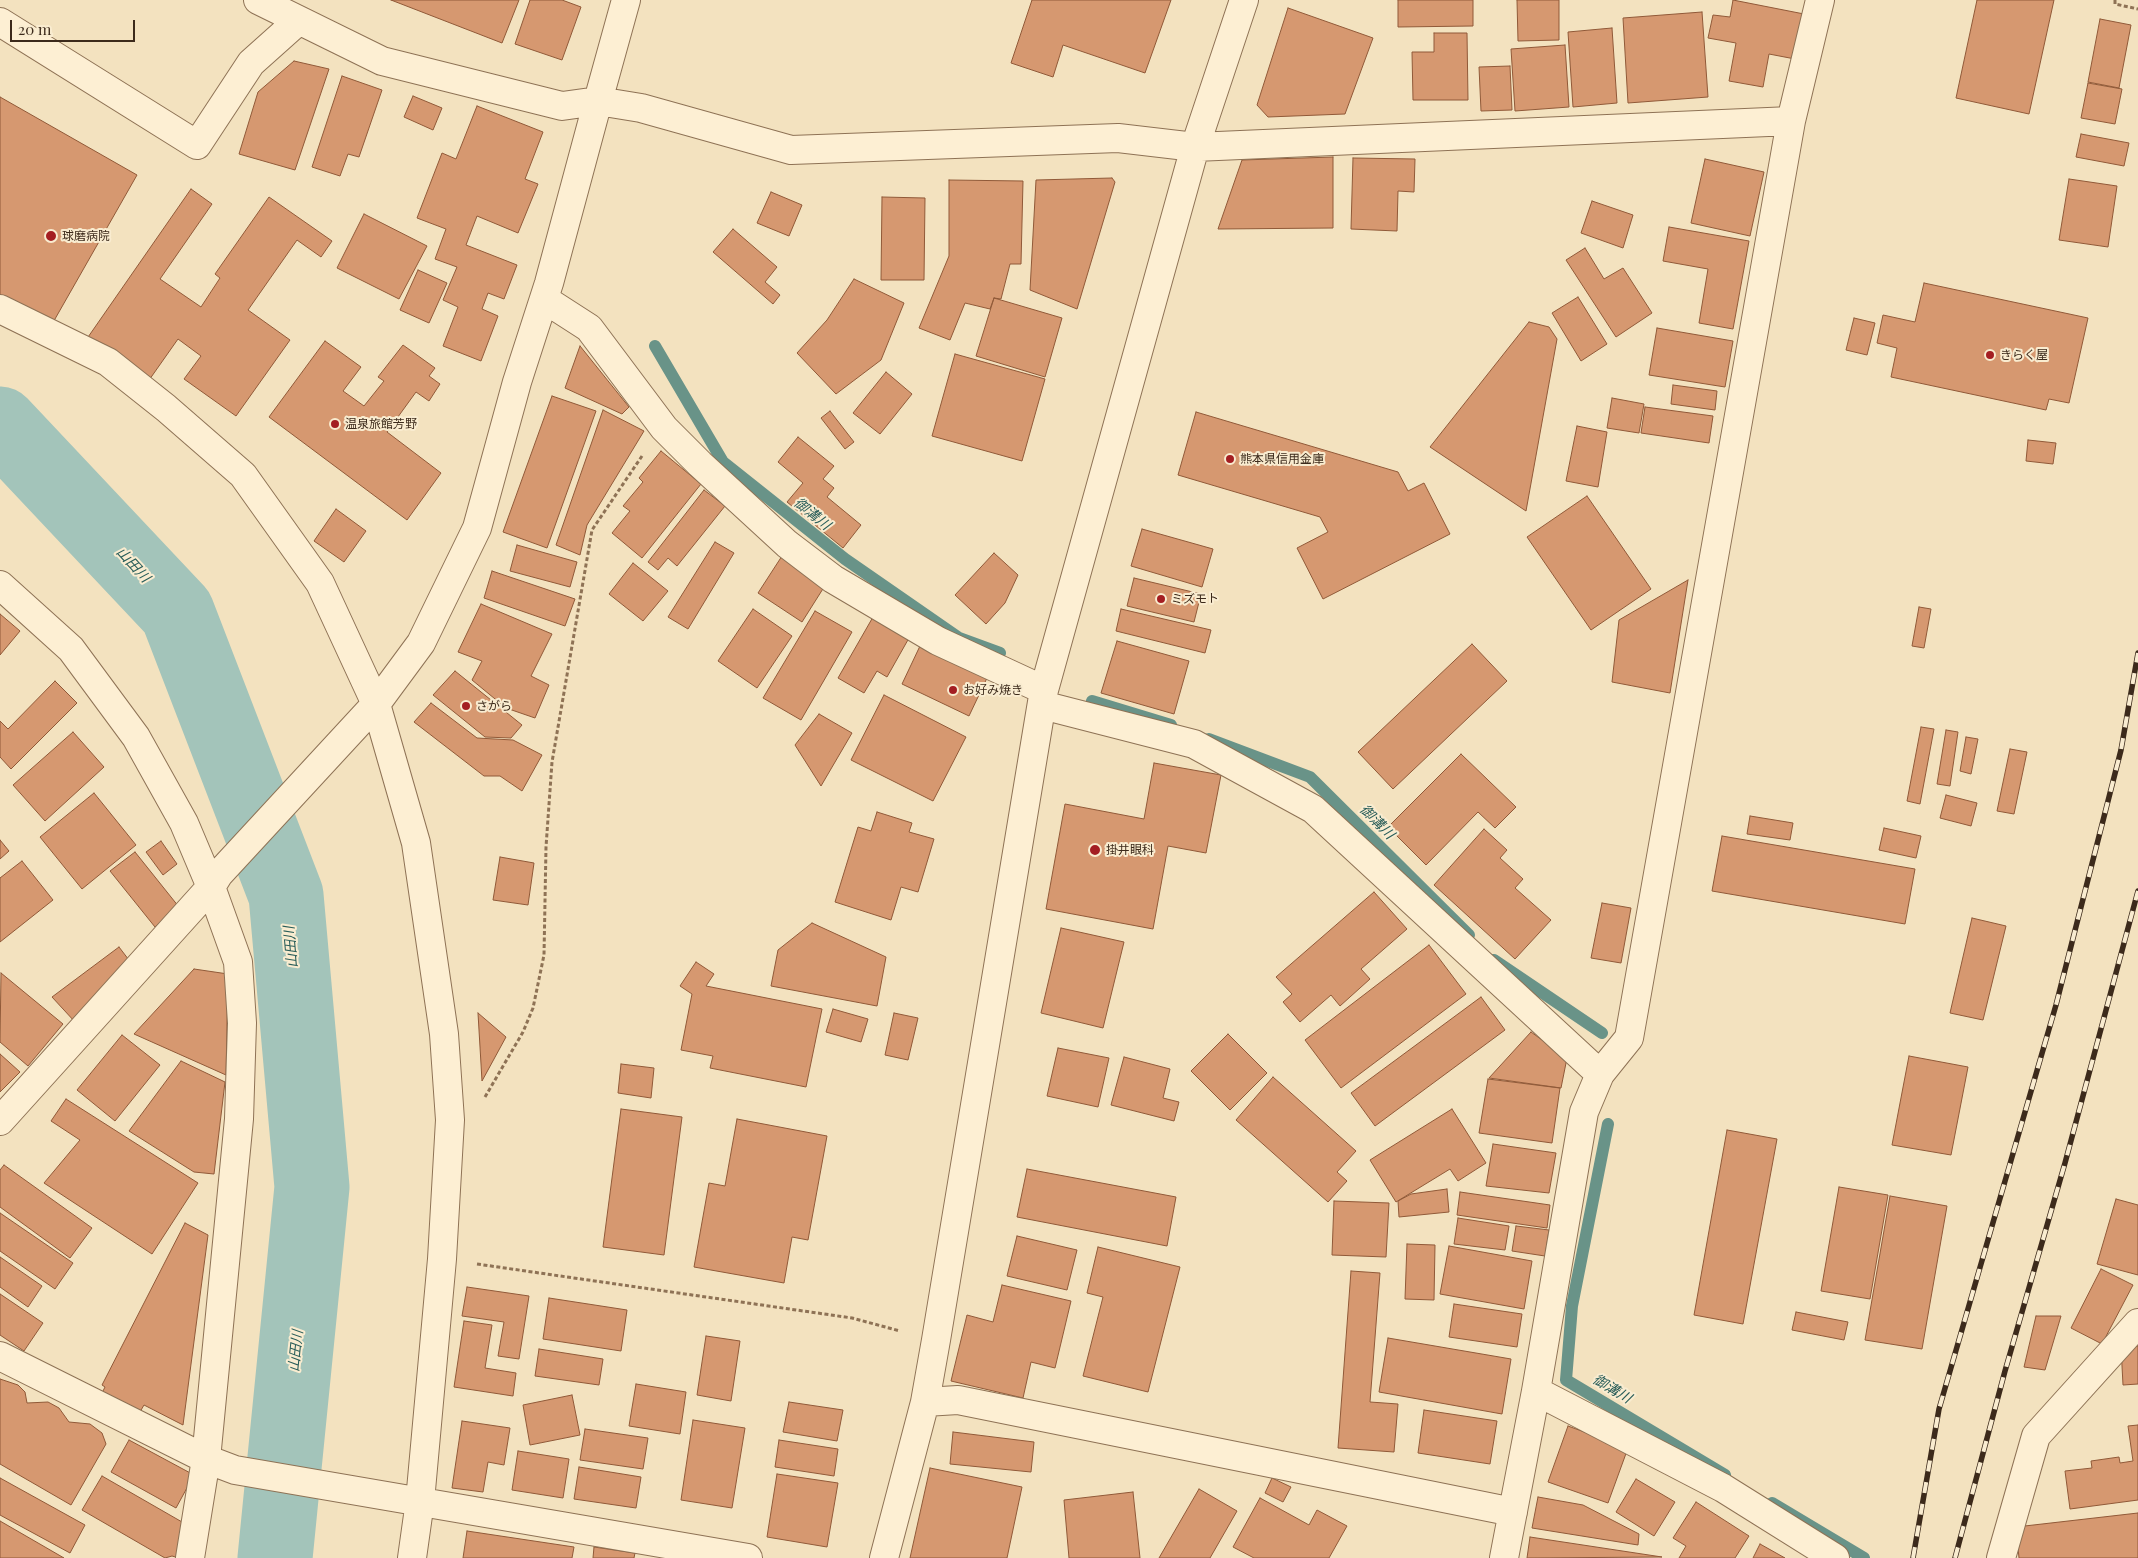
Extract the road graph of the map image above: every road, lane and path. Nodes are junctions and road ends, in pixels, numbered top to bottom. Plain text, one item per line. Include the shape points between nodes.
1 (258, 0) edge
2 (626, 0) edge
3 (1244, 0) edge
4 (1820, 0) edge
5 (2115, 2) edge
6 (2138, 9) edge
7 (298, 21) junction
8 (0, 22) edge
9 (598, 102) junction
10 (1791, 121) junction
11 (1195, 147) junction
12 (544, 299) junction
13 (0, 309) edge
14 (664, 428) junction
15 (0, 585) edge
16 (1043, 698) junction
17 (376, 704) junction
18 (215, 881) junction
19 (1600, 1074) junction
20 (484, 1098) dead end
21 (0, 1121) edge
22 (442, 1259) junction
23 (2138, 1322) edge
24 (936, 1340) junction
25 (0, 1356) edge
26 (1536, 1391) junction
27 (925, 1402) junction
28 (206, 1459) junction
29 (410, 1500) junction
30 (1513, 1512) junction
31 (190, 1558) edge
32 (412, 1558) edge
33 (748, 1558) edge
34 (884, 1558) edge
35 (1504, 1558) edge
36 (1835, 1558) edge
37 (2002, 1558) edge

1 - 7 street
2 - 9 street
3 - 11 street
4 - 10 street
5 - 6 path
7 - 8 street via 250,63 196,145
7 - 9 street via 382,61 562,106
9 - 11 street via 641,108 791,150 1118,138
9 - 12 street
10 - 11 street
10 - 19 street via 1630,1038
11 - 16 street
12 - 14 street via 589,328
12 - 17 street via 517,382 477,528 421,643
13 - 17 street via 108,362 243,475 320,584
14 - 16 street via 787,544 833,579
14 - 20 path via 630,471 592,530 552,762 542,964 534,1008
15 - 18 street via 71,649 136,737
16 - 19 street via 1194,744 1313,809
16 - 24 street
17 - 18 street
17 - 22 street via 416,843 444,1034 450,1120
18 - 21 street
18 - 28 street via 238,962 242,1023 239,1119
19 - 26 street via 1584,1112
22 - 24 path via 852,1318
22 - 29 street
23 - 37 street via 2036,1436
24 - 27 street
25 - 28 street
26 - 30 street
26 - 36 street via 1723,1488
27 - 30 street via 958,1400
27 - 34 street
28 - 29 street via 235,1470
28 - 31 street
29 - 32 street
29 - 33 street
30 - 35 street

